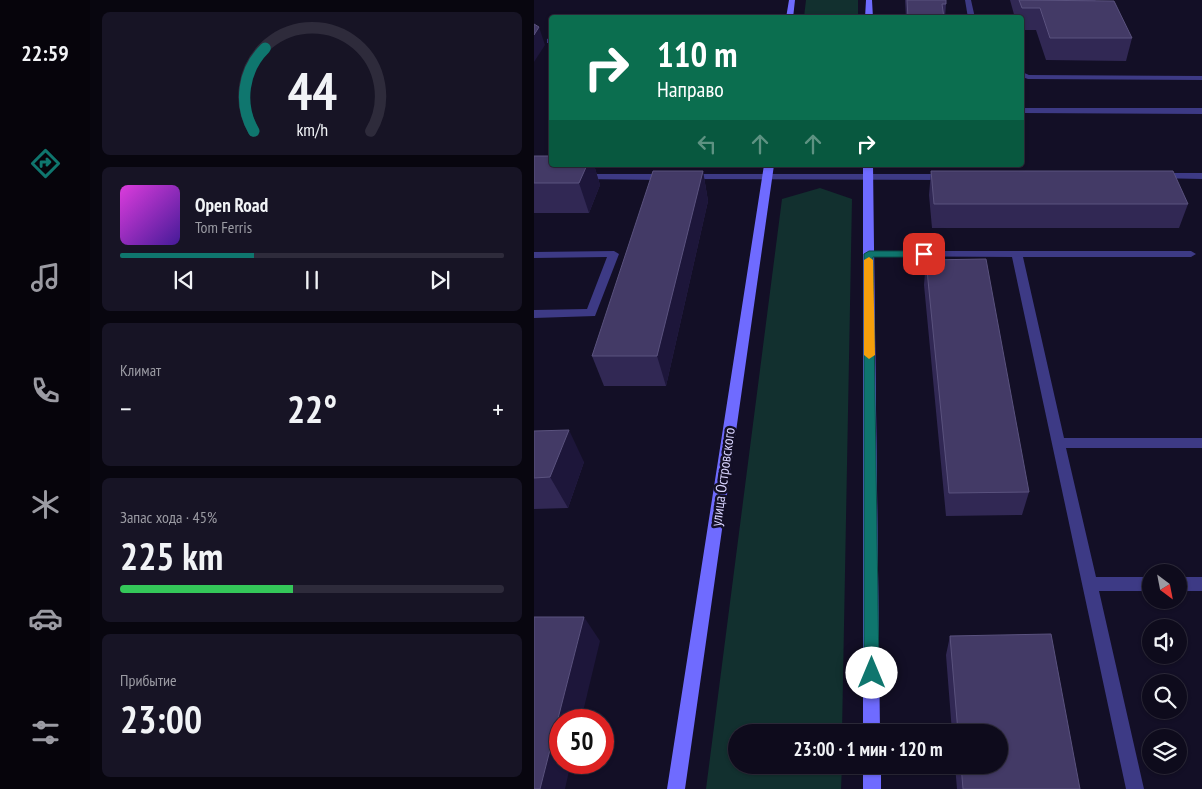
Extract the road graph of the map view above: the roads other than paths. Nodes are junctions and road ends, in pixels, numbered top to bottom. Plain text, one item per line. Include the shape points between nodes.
1 (792, 0) edge
2 (869, 0) edge
3 (968, 0) edge
4 (789, 15) edge
5 (869, 15) edge
6 (971, 15) edge
7 (1024, 75) edge
8 (1202, 78) edge
9 (1202, 110) edge
10 (1024, 111) edge
11 (768, 171) edge
12 (868, 171) edge
13 (1152, 176) edge
14 (1202, 176) edge
15 (573, 177) edge
16 (954, 177) edge
17 (869, 254) junction
18 (1017, 254) junction
19 (1191, 254) dead end
20 (534, 255) edge
21 (534, 314) edge
22 (1059, 443) junction
23 (1202, 443) edge
24 (1090, 584) junction
25 (1142, 584) edge
26 (1187, 584) edge
27 (1202, 584) edge
28 (872, 724) edge
29 (872, 774) edge
30 (676, 789) edge
31 (872, 789) edge
32 (1135, 789) edge

1 - 4 main road
2 - 5 main road
3 - 6 street
7 - 8 street
9 - 10 street
11 - 12 street
11 - 15 street
11 - 30 main road, улица Островского
12 - 16 street
12 - 17 main road
13 - 14 street
17 - 18 street
17 - 28 main road
18 - 19 street
18 - 22 street
20 - 21 street via 614,254 591,313
22 - 23 street
22 - 24 street
24 - 25 street
24 - 32 street
26 - 27 street
29 - 31 main road

